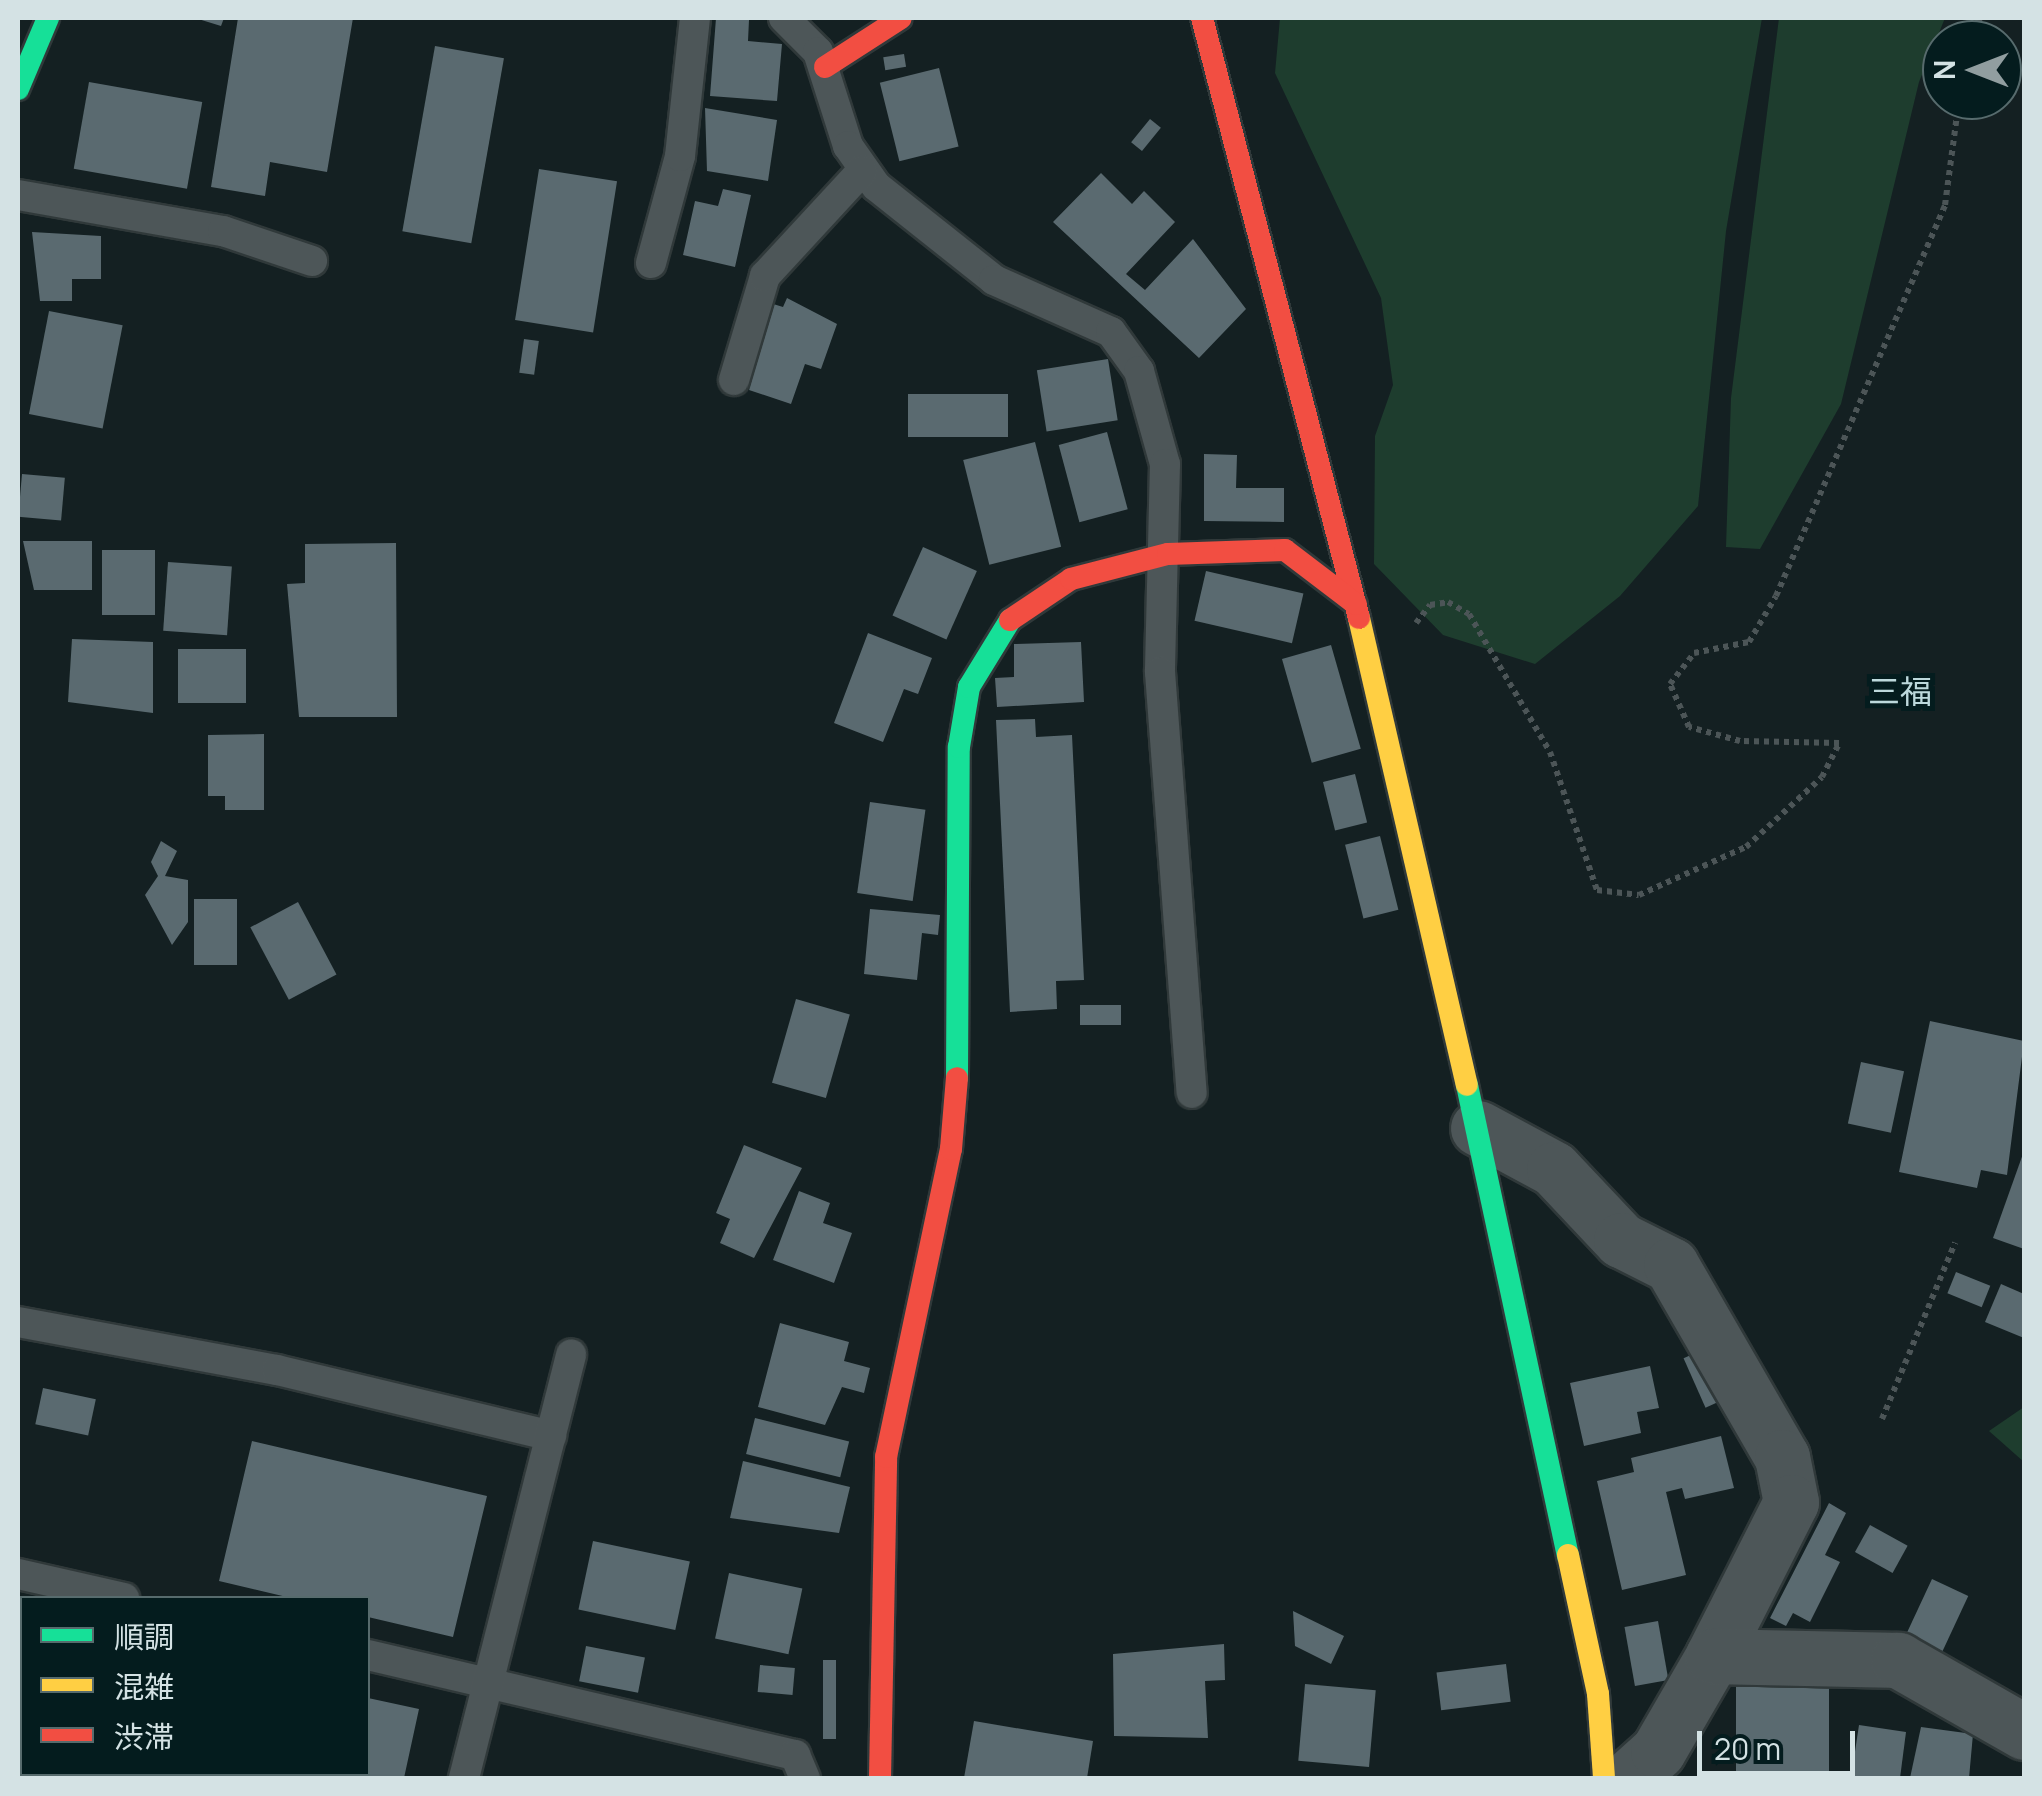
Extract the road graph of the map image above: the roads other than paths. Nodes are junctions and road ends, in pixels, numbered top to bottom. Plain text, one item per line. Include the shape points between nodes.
1 (48, 18) edge
2 (696, 18) edge
3 (784, 18) edge
4 (902, 18) edge
5 (1202, 18) edge
6 (825, 67) junction
7 (18, 89) edge
8 (862, 172) junction
9 (18, 196) edge
10 (312, 261) dead end
11 (651, 263) dead end
12 (734, 380) dead end
13 (1168, 554) junction
14 (1356, 604) junction
15 (1192, 1093) dead end
16 (1478, 1128) junction
17 (18, 1322) edge
18 (570, 1354) dead end
19 (550, 1436) junction
20 (18, 1574) edge
21 (115, 1596) edge
22 (370, 1655) edge
23 (1713, 1656) junction
24 (488, 1683) junction
25 (2024, 1732) edge
26 (464, 1778) edge
27 (805, 1778) edge
28 (880, 1778) edge
29 (1604, 1778) edge
30 (1628, 1778) edge

1 - 7 street
2 - 11 lane via 680,156
3 - 6 lane
4 - 6 street
5 - 14 street
6 - 8 lane
8 - 12 lane via 765,276
8 - 13 lane via 994,280 1126,346 1160,432
9 - 10 lane via 223,231
13 - 14 street via 1285,550
13 - 15 lane via 1160,672
13 - 28 street via 1071,579 1020,610 992,639 962,712 959,1050 942,1208 886,1457
14 - 16 street
16 - 23 street via 1554,1169 1622,1240 1671,1265 1782,1457 1791,1502
16 - 29 street via 1598,1694
17 - 19 lane via 277,1370
18 - 19 lane
19 - 24 lane
20 - 21 lane
22 - 24 lane
23 - 25 street via 1898,1660
23 - 30 street via 1658,1752
24 - 26 lane
24 - 27 lane via 795,1755

